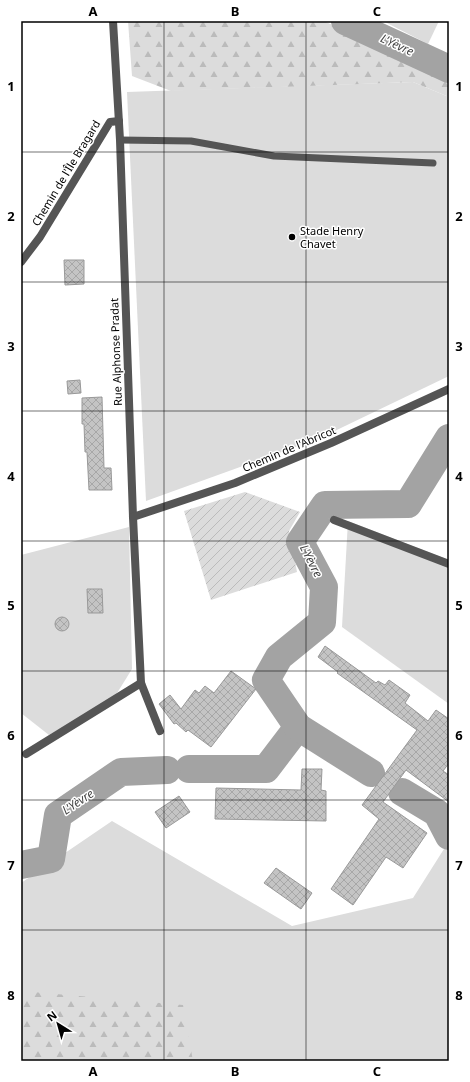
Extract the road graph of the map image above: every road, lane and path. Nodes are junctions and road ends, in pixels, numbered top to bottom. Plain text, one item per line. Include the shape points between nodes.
1 (113, 21) edge
2 (119, 121) junction
3 (120, 140) junction
4 (433, 163) dead end
5 (21, 262) edge
6 (449, 389) edge
7 (133, 517) junction
8 (334, 520) dead end
9 (449, 564) edge
10 (141, 683) junction
11 (160, 731) dead end
12 (26, 754) dead end

1 - 2 street, Rue Alphonse Pradat
2 - 3 street, Rue Alphonse Pradat
2 - 5 street, Chemin de l'Île Bragard via 110,122 40,237
3 - 4 lane via 191,142 274,156
3 - 7 street, Rue Alphonse Pradat
6 - 7 street, Chemin de l'Abricot via 235,483
7 - 10 street, Rue Alphonse Pradat
8 - 9 street
10 - 11 street, Rue Alphonse Pradat
10 - 12 street

